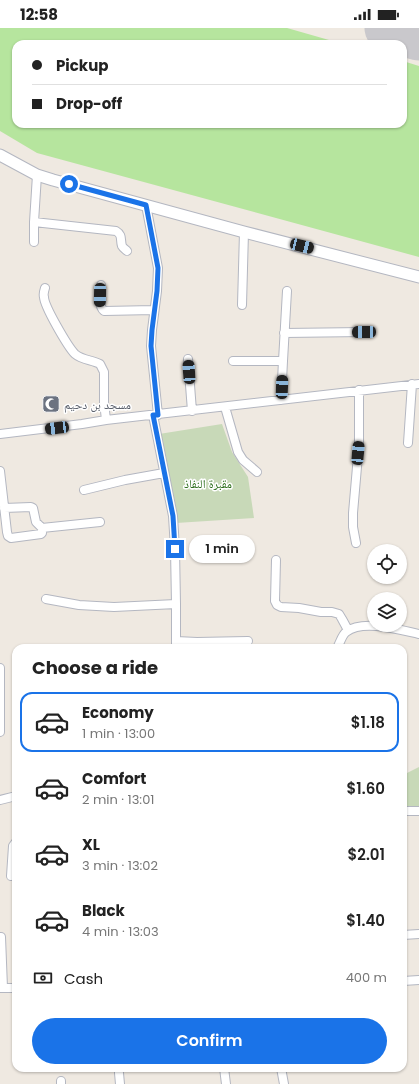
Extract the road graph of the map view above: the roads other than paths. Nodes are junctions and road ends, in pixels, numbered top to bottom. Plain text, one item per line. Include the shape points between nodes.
1 (0, 155) edge
2 (37, 175) junction
3 (146, 205) junction
4 (34, 222) junction
5 (244, 232) junction
6 (34, 242) dead end
7 (127, 251) dead end
8 (419, 277) edge
9 (100, 285) dead end
10 (45, 288) dead end
11 (287, 292) dead end
12 (242, 305) dead end
13 (154, 310) junction
14 (364, 332) dead end
15 (284, 333) junction
16 (188, 359) dead end
17 (233, 361) dead end
18 (282, 361) junction
19 (416, 384) edge
20 (359, 390) junction
21 (281, 400) junction
22 (225, 407) junction
23 (192, 411) junction
24 (156, 415) junction
25 (106, 420) junction
26 (0, 434) edge
27 (408, 443) dead end
28 (0, 471) edge
29 (256, 472) dead end
30 (164, 473) junction
31 (84, 490) dead end
32 (4, 508) junction
33 (100, 522) dead end
34 (42, 528) junction
35 (356, 543) dead end
36 (276, 560) dead end
37 (46, 599) dead end
38 (176, 604) junction
39 (348, 630) junction
40 (419, 634) edge
41 (248, 640) dead end
42 (176, 644) edge
43 (183, 644) edge
44 (339, 644) edge
45 (0, 668) edge
46 (0, 732) edge
47 (12, 797) edge
48 (0, 800) edge
49 (407, 811) edge
50 (419, 811) edge
51 (12, 861) edge
52 (11, 876) dead end
53 (419, 934) edge
54 (407, 935) edge
55 (1, 937) dead end
56 (419, 980) edge
57 (407, 981) edge
58 (2, 988) edge
59 (224, 1072) edge
60 (282, 1072) edge
61 (119, 1073) dead end
62 (120, 1084) edge
63 (226, 1084) edge
64 (284, 1084) edge

1 - 2 main road
2 - 3 main road
2 - 4 street
3 - 5 main road
3 - 13 street via 158,268
4 - 6 street
4 - 7 street via 116,231 121,235 122,246
5 - 8 main road
5 - 12 street
9 - 13 street via 100,306 104,311
10 - 25 street via 45,303 71,350 100,364 103,369
11 - 15 street
13 - 24 street via 151,346
14 - 15 street
15 - 18 street
16 - 23 street
17 - 18 street
18 - 21 street
19 - 20 street
19 - 27 street
20 - 21 street
20 - 35 street via 359,444 353,513
21 - 22 street
22 - 23 street
22 - 29 street via 238,452
23 - 24 street
24 - 25 street
24 - 30 street
25 - 26 street
28 - 32 street
30 - 31 street
30 - 38 street via 173,516
32 - 34 street via 33,508 37,524
32 - 34 street via 7,532 11,538 41,534
33 - 34 street
36 - 39 street via 276,605 338,614
37 - 38 street via 79,605 114,607
38 - 42 street
39 - 40 street via 376,625
39 - 44 street
41 - 43 street
45 - 46 street
47 - 48 street
49 - 50 street
51 - 52 street
53 - 54 street
55 - 58 street
56 - 57 street
59 - 63 street
60 - 64 street
61 - 62 street

